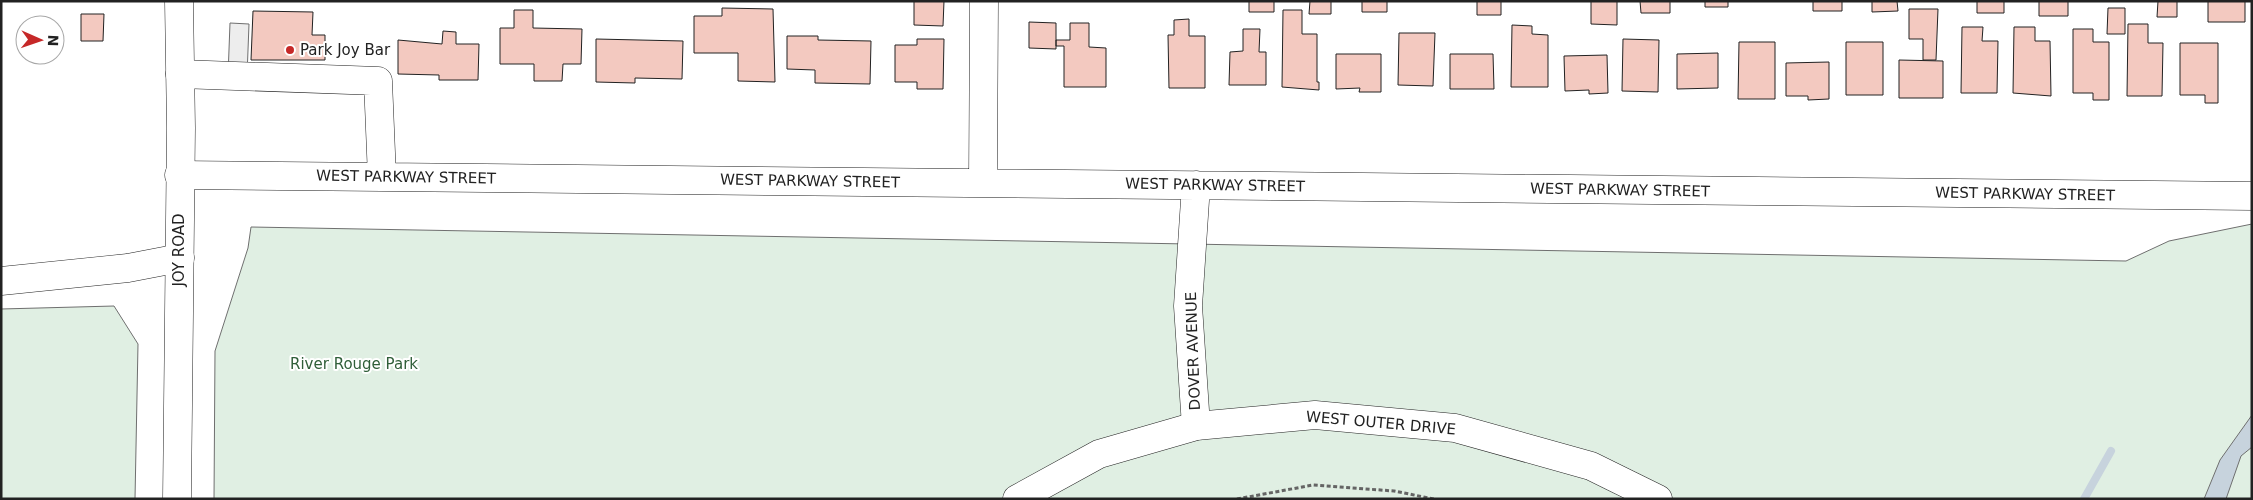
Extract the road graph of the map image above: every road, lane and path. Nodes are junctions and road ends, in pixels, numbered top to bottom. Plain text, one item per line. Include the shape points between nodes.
1 (179, 1) edge
2 (984, 1) edge
3 (180, 74) junction
4 (179, 175) junction
5 (382, 177) junction
6 (983, 183) junction
7 (1196, 185) junction
8 (2252, 196) edge
9 (180, 258) junction
10 (1, 281) edge
11 (1196, 426) junction
12 (177, 499) edge
13 (1017, 499) edge
14 (1237, 499) edge
15 (1434, 499) edge
16 (1658, 499) edge

1 - 3 street, JOY ROAD
2 - 6 street
3 - 4 street, JOY ROAD
3 - 5 street via 378,81
4 - 5 street, WEST PARKWAY STREET
4 - 9 street, JOY ROAD
5 - 6 street, WEST PARKWAY STREET
6 - 7 street, WEST PARKWAY STREET
7 - 8 street, WEST PARKWAY STREET
7 - 11 street, DOVER AVENUE via 1188,306
9 - 10 street via 128,268
9 - 12 street, JOY ROAD
11 - 13 street, WEST OUTER DRIVE via 1099,454
11 - 16 street, WEST OUTER DRIVE via 1315,415 1455,428 1591,466
14 - 15 path via 1313,485

